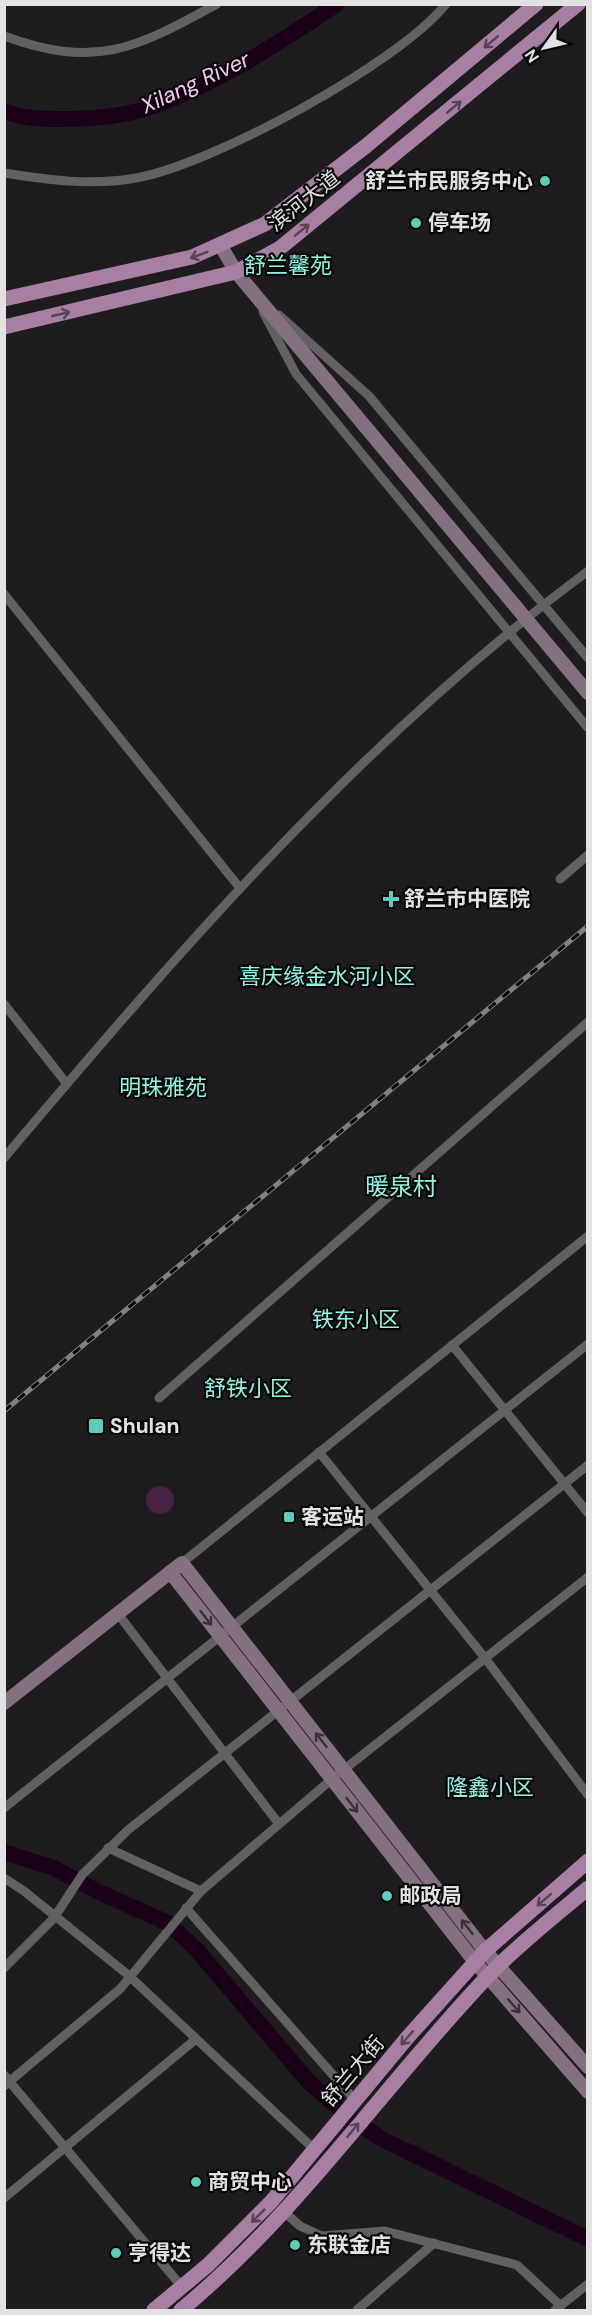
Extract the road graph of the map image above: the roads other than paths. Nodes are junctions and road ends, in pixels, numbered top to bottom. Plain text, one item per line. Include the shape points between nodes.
1 (218, 4) edge
2 (446, 4) edge
3 (536, 4) edge
4 (578, 4) edge
5 (4, 36) edge
6 (4, 173) edge
7 (221, 246) junction
8 (236, 272) junction
9 (252, 291) junction
10 (4, 299) edge
11 (4, 327) edge
12 (588, 571) edge
13 (4, 594) edge
14 (542, 604) junction
15 (508, 632) junction
16 (588, 658) edge
17 (588, 693) edge
18 (588, 728) edge
19 (588, 855) edge
20 (560, 879) dead end
21 (239, 887) junction
22 (4, 1004) edge
23 (588, 1022) edge
24 (67, 1084) junction
25 (4, 1158) edge
26 (588, 1236) edge
27 (588, 1344) edge
28 (452, 1345) junction
29 (159, 1398) dead end
30 (505, 1411) junction
31 (320, 1452) junction
32 (588, 1465) edge
33 (564, 1484) junction
34 (588, 1514) edge
35 (372, 1517) junction
36 (182, 1563) junction
37 (170, 1572) junction
38 (588, 1577) edge
39 (430, 1590) junction
40 (118, 1614) junction
41 (233, 1628) junction
42 (221, 1637) junction
43 (485, 1658) junction
44 (168, 1679) junction
45 (290, 1700) junction
46 (4, 1703) edge
47 (278, 1710) junction
48 (224, 1752) junction
49 (344, 1769) junction
50 (332, 1779) junction
51 (588, 1795) edge
52 (4, 1808) edge
53 (279, 1824) junction
54 (108, 1848) junction
55 (588, 1861) edge
56 (4, 1878) edge
57 (588, 1888) edge
58 (201, 1891) junction
59 (185, 1909) junction
60 (55, 1916) junction
61 (480, 1956) junction
62 (4, 1968) edge
63 (493, 1971) junction
64 (130, 1977) junction
65 (196, 2039) junction
66 (588, 2067) edge
67 (6, 2081) edge
68 (588, 2092) edge
69 (355, 2101) junction
70 (319, 2145) junction
71 (66, 2147) junction
72 (4, 2198) edge
73 (284, 2212) junction
74 (434, 2243) junction
75 (588, 2284) edge
76 (182, 2287) junction
77 (189, 2308) edge
78 (558, 2308) edge
79 (154, 2310) edge
80 (357, 2310) edge

1 - 5 street via 161,35 115,51 57,52
2 - 6 street via 415,36 376,62 309,102 190,162 134,179 82,183
3 -> 7 main road, 滨河大道 via 366,146 265,224
8 -> 4 main road, 滨河大道 via 280,248
7 - 8 street
7 -> 10 main road, 滨河大道 via 192,257
8 - 9 street
11 -> 8 main road, 滨河大道
9 - 14 street via 369,396
9 - 15 street via 296,374
9 - 17 street
12 - 14 street
13 - 21 street
14 - 15 street
14 - 16 street
15 - 18 street
15 - 21 street via 442,687
19 - 20 street
21 - 24 street
22 - 24 street
23 - 29 street
24 - 25 street
26 - 28 street
27 - 30 street
28 - 30 street
28 - 31 street
30 - 33 street
30 - 35 street
31 - 35 street
31 - 36 street
32 - 33 street
33 - 34 street
33 - 39 street
35 - 39 street
35 - 41 street
36 - 37 street
36 - 41 street
37 - 40 street
37 -> 42 street
38 - 43 street
39 - 43 street
39 - 45 street
40 - 44 street
40 - 46 street
41 - 42 street
41 - 45 street
42 - 44 street
42 - 47 street
43 - 49 street
43 - 51 street
44 - 48 street
44 - 52 street
45 - 47 street
49 -> 45 street
47 - 48 street
47 - 50 street
48 - 53 street
48 - 54 street
49 - 50 street
61 -> 49 street
50 - 53 street
50 -> 61 street
53 - 58 street
54 - 58 street
54 - 60 street via 82,1875
55 -> 61 main road, 舒兰大街
56 - 60 street
57 - 63 main road, 舒兰大街
58 - 59 street
59 - 64 street
59 - 69 street
60 - 62 street
60 - 64 street
61 - 63 street
61 -> 69 main road, 舒兰大街
63 - 66 street
63 -> 68 street
73 -> 63 main road, 舒兰大街
64 - 65 street
64 - 67 street
65 - 70 street
65 - 71 street
67 - 71 street
69 - 70 main road, 舒兰大街
70 -> 76 main road, 舒兰大街 via 271,2202
71 - 72 street
71 - 76 street
73 - 74 street via 300,2226 322,2236 385,2231
73 - 77 main road, 舒兰大街
74 - 78 street via 517,2265
74 - 80 street
75 - 78 street
76 - 79 main road, 舒兰大街

